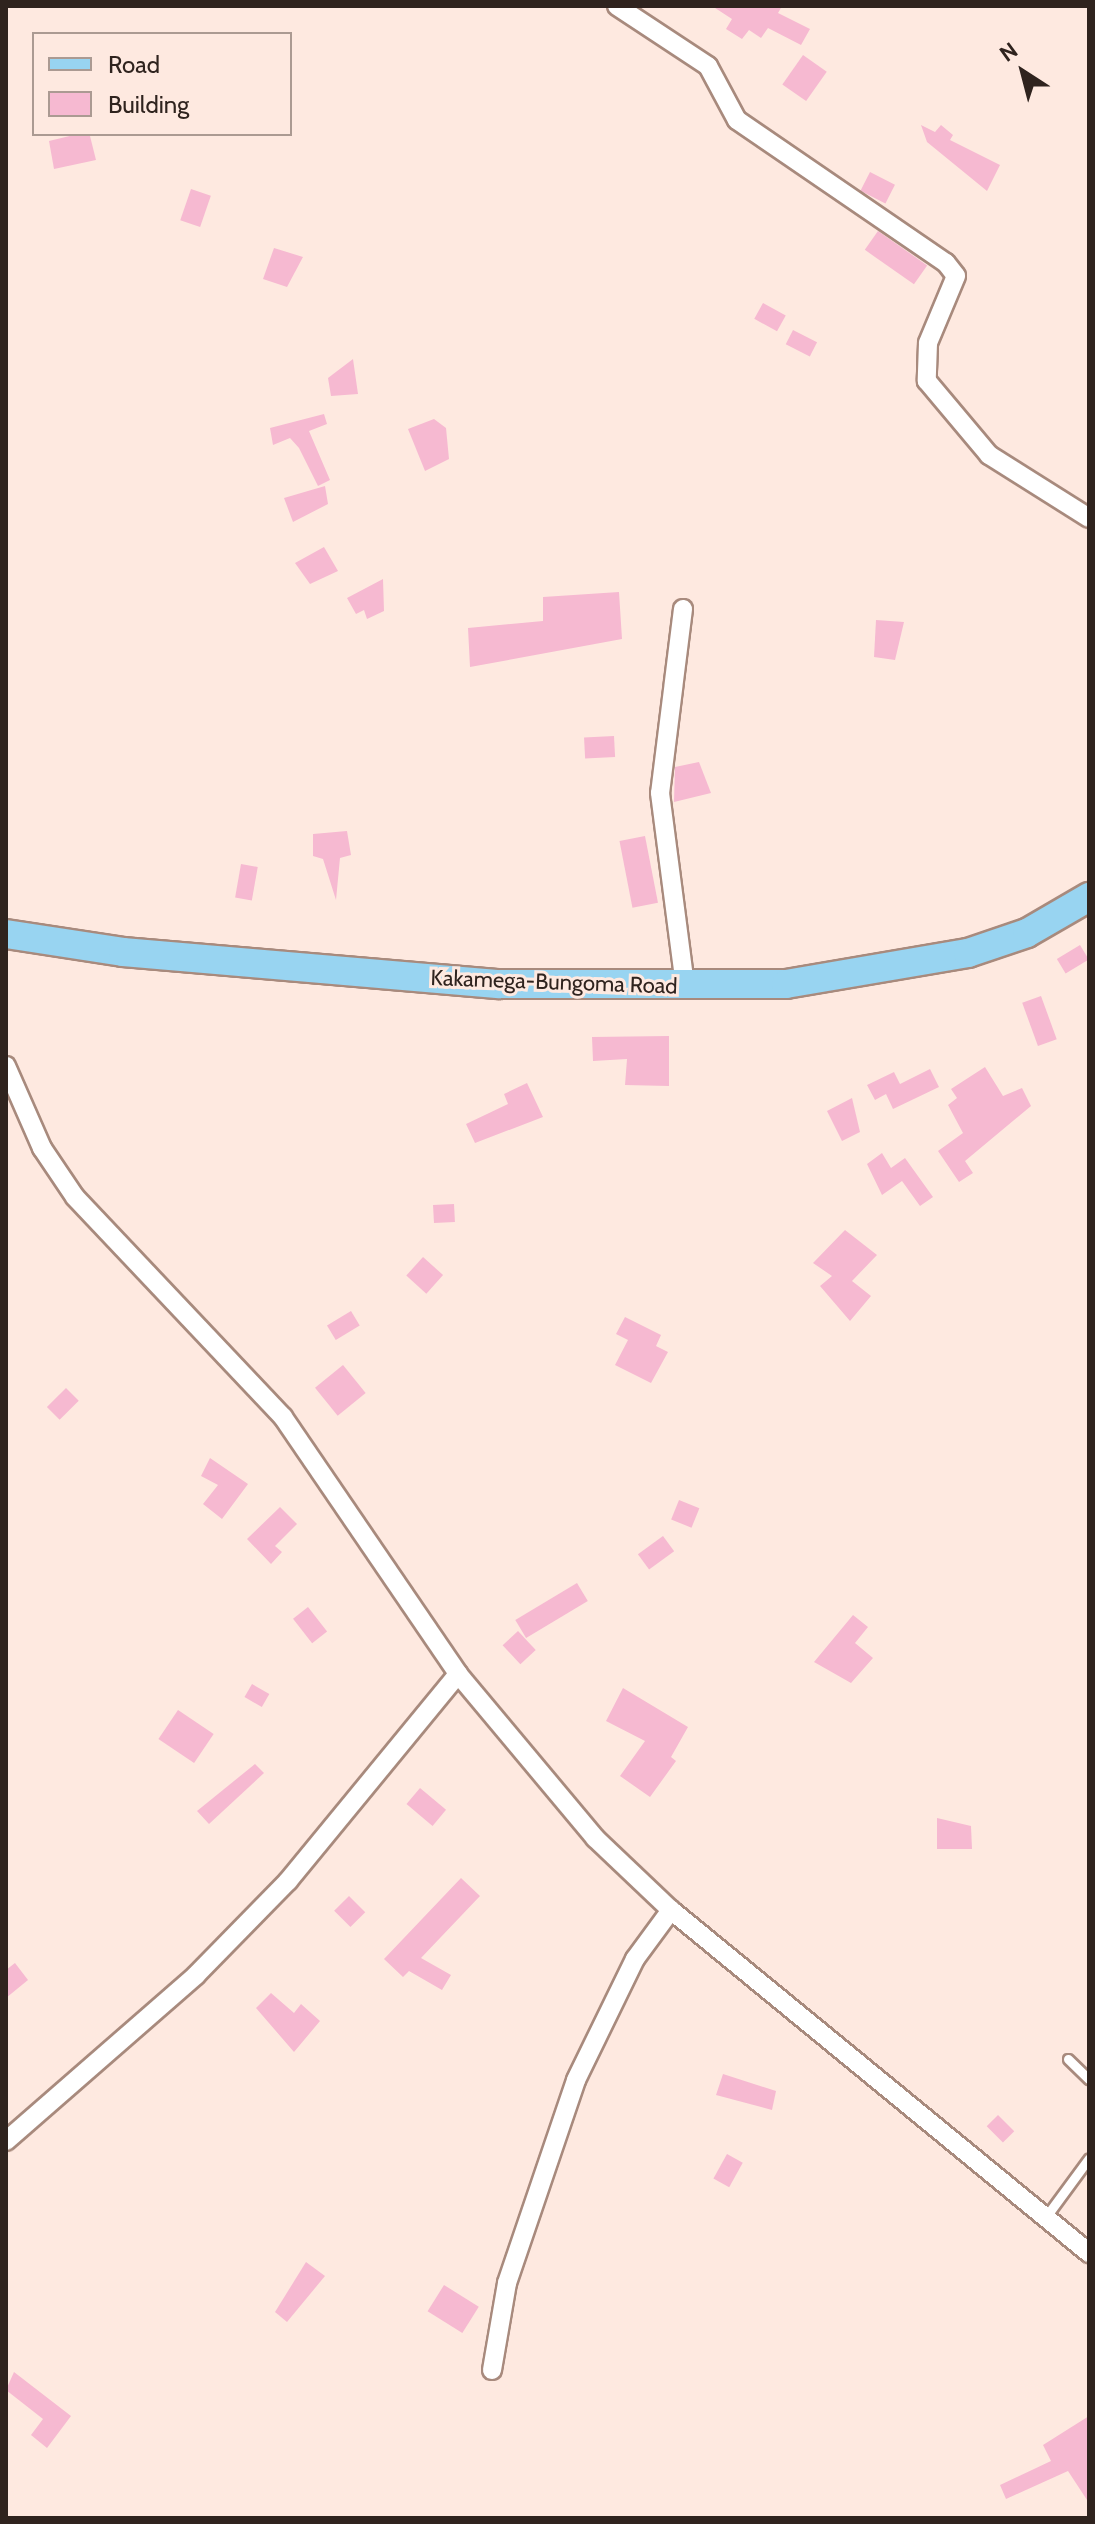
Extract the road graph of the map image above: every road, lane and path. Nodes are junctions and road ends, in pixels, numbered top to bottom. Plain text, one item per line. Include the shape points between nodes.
1 (617, 6) edge
2 (1089, 518) edge
3 (683, 609) dead end
4 (1089, 897) edge
5 (6, 934) edge
6 (685, 986) junction
7 (6, 1066) edge
8 (458, 1674) junction
9 (671, 1910) junction
10 (1068, 2059) dead end
11 (1089, 2079) edge
12 (6, 2141) edge
13 (1089, 2158) edge
14 (1043, 2220) junction
15 (1089, 2253) edge
16 (492, 2370) dead end

1 - 2 street via 708,66 737,120 946,263 956,276 928,343 927,381 989,455
3 - 6 street via 660,793
4 - 6 main road, Kakamega-Bungoma Road via 1027,933 914,966 786,984
5 - 6 main road, Kakamega-Bungoma Road via 138,954 500,984
7 - 8 street via 42,1148 75,1197 283,1417
8 - 9 street via 595,1838
8 - 12 street via 288,1881 196,1975
9 - 14 street via 914,2104
9 - 16 street via 635,1959 576,2080 507,2283
10 - 11 lane
13 - 14 lane
14 - 15 street

